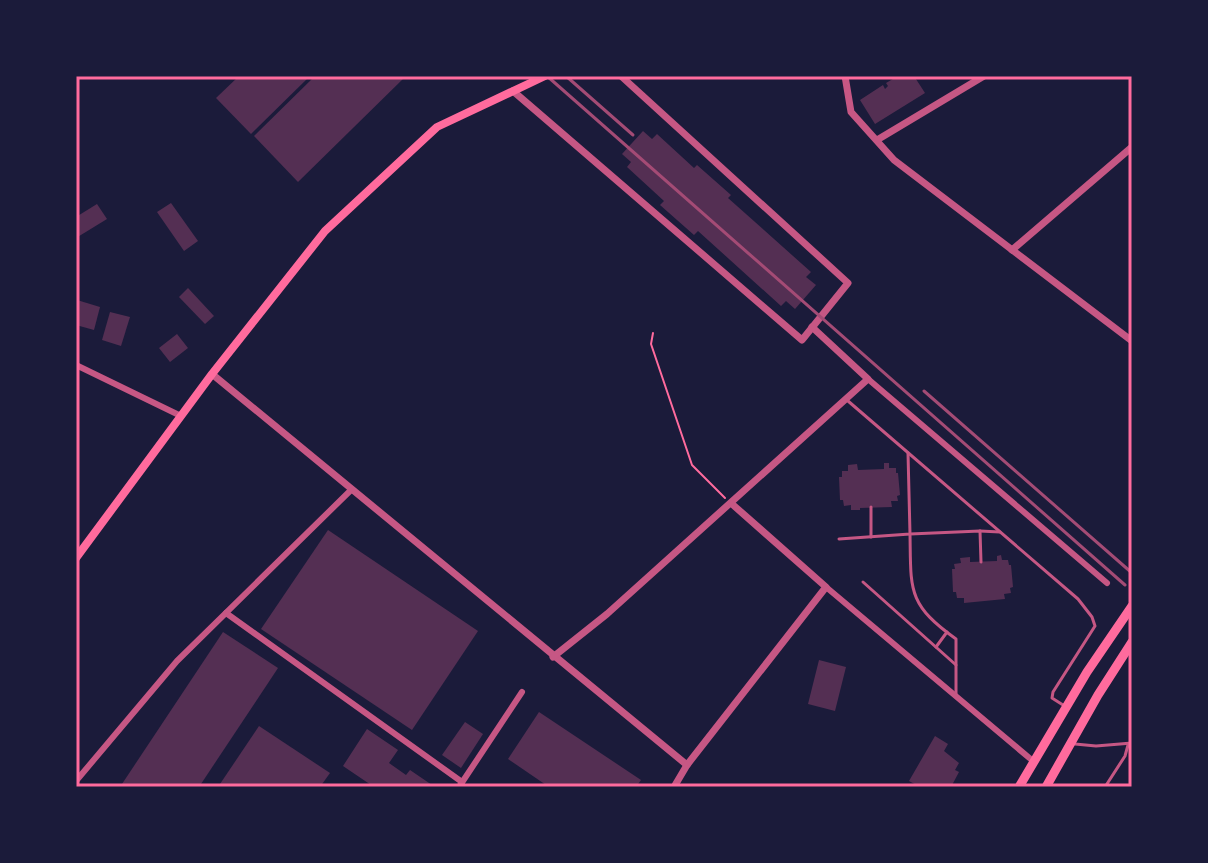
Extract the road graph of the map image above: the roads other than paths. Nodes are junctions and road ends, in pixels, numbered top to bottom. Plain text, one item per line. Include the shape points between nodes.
1 (545, 76) edge
2 (621, 76) edge
3 (845, 76) edge
4 (984, 76) edge
5 (513, 91) junction
6 (877, 140) junction
7 (1132, 147) edge
8 (1012, 250) junction
9 (812, 327) junction
10 (1132, 341) edge
11 (76, 365) edge
12 (212, 374) junction
13 (868, 379) junction
14 (846, 399) junction
15 (181, 416) junction
16 (908, 452) junction
17 (351, 490) junction
18 (732, 504) junction
19 (871, 507) dead end
20 (980, 531) junction
21 (1000, 532) junction
22 (910, 534) junction
23 (871, 537) junction
24 (839, 539) dead end
25 (76, 558) edge
26 (981, 562) dead end
27 (863, 582) dead end
28 (1107, 583) dead end
29 (826, 587) junction
30 (1132, 606) edge
31 (226, 613) junction
32 (947, 632) junction
33 (1132, 642) edge
34 (936, 647) junction
35 (553, 657) junction
36 (956, 665) junction
37 (522, 692) dead end
38 (956, 696) junction
39 (1066, 707) junction
40 (1071, 743) junction
41 (1130, 744) edge
42 (1033, 761) junction
43 (687, 765) junction
44 (76, 782) edge
45 (460, 784) edge
46 (1051, 785) edge
47 (81, 787) edge
48 (674, 787) edge
49 (1019, 787) edge
50 (1105, 787) edge

1 - 5 main road
2 - 9 street via 848,283
3 - 6 street via 851,112
4 - 6 street
5 - 9 street via 802,340
5 - 12 main road via 424,136 325,231
6 - 8 street via 894,160
7 - 8 street
8 - 10 street
9 - 13 street
11 - 15 street
12 - 15 main road
12 - 17 street
13 - 14 street
13 - 28 street
14 - 16 lane
14 - 18 street
15 - 25 main road
16 - 21 lane
16 - 22 lane
17 - 31 street
17 - 35 street
18 - 29 street
18 - 35 street
19 - 23 lane
20 - 21 lane
20 - 22 lane
20 - 26 lane
21 - 39 lane via 1092,617 1095,626 1053,692 1052,698
22 - 23 lane
22 - 32 lane via 913,595 924,613
23 - 24 lane
27 - 34 lane
29 - 38 street
29 - 43 street
30 - 39 main road
31 - 44 street via 177,661
31 - 45 street
32 - 34 lane
32 - 36 lane via 956,639
33 - 40 main road
34 - 36 lane
35 - 43 street
36 - 38 lane
37 - 45 street
38 - 42 street
39 - 42 main road
40 - 41 lane
40 - 46 main road
41 - 50 lane
42 - 49 main road
43 - 48 street
44 - 47 street

